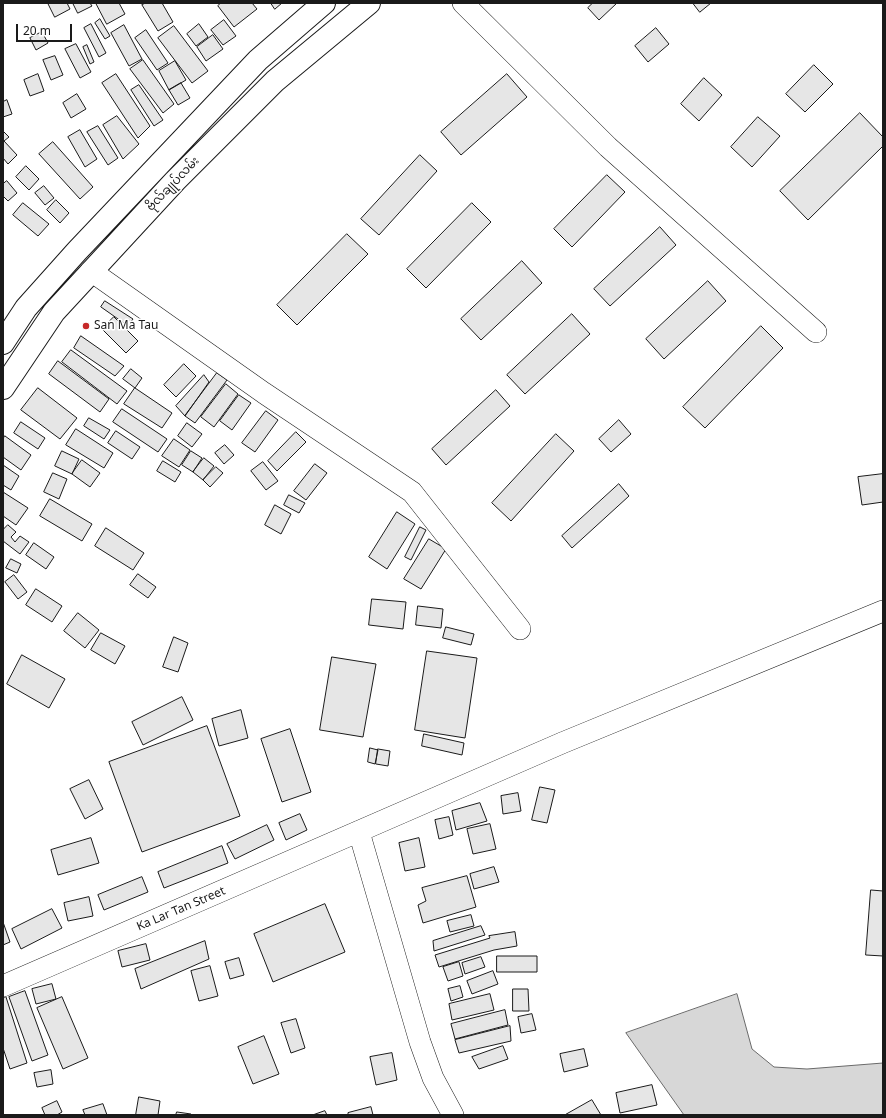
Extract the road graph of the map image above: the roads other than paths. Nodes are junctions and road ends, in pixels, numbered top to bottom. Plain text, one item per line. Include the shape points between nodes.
1 (324, 3) edge
2 (369, 3) edge
3 (463, 3) edge
4 (91, 270) junction
5 (816, 332) dead end
6 (3, 343) edge
7 (3, 388) edge
8 (883, 611) edge
9 (520, 629) dead end
10 (360, 832) junction
11 (3, 986) edge
12 (453, 1115) edge

1 - 6 main road, ဗိုလ်ချုပ်လမ်း via 258,60 77,251 26,308
2 - 4 main road, ဗိုလ်ချုပ်လမ်း via 275,81
3 - 5 street via 608,147
4 - 7 main road, ဗိုလ်ချုပ်လမ်း via 54,312
4 - 9 street via 264,393 412,492
8 - 10 street, Ka Lar Tan Street via 562,743
10 - 11 street, Ka Lar Tan Street
10 - 12 street via 420,1042 433,1078

